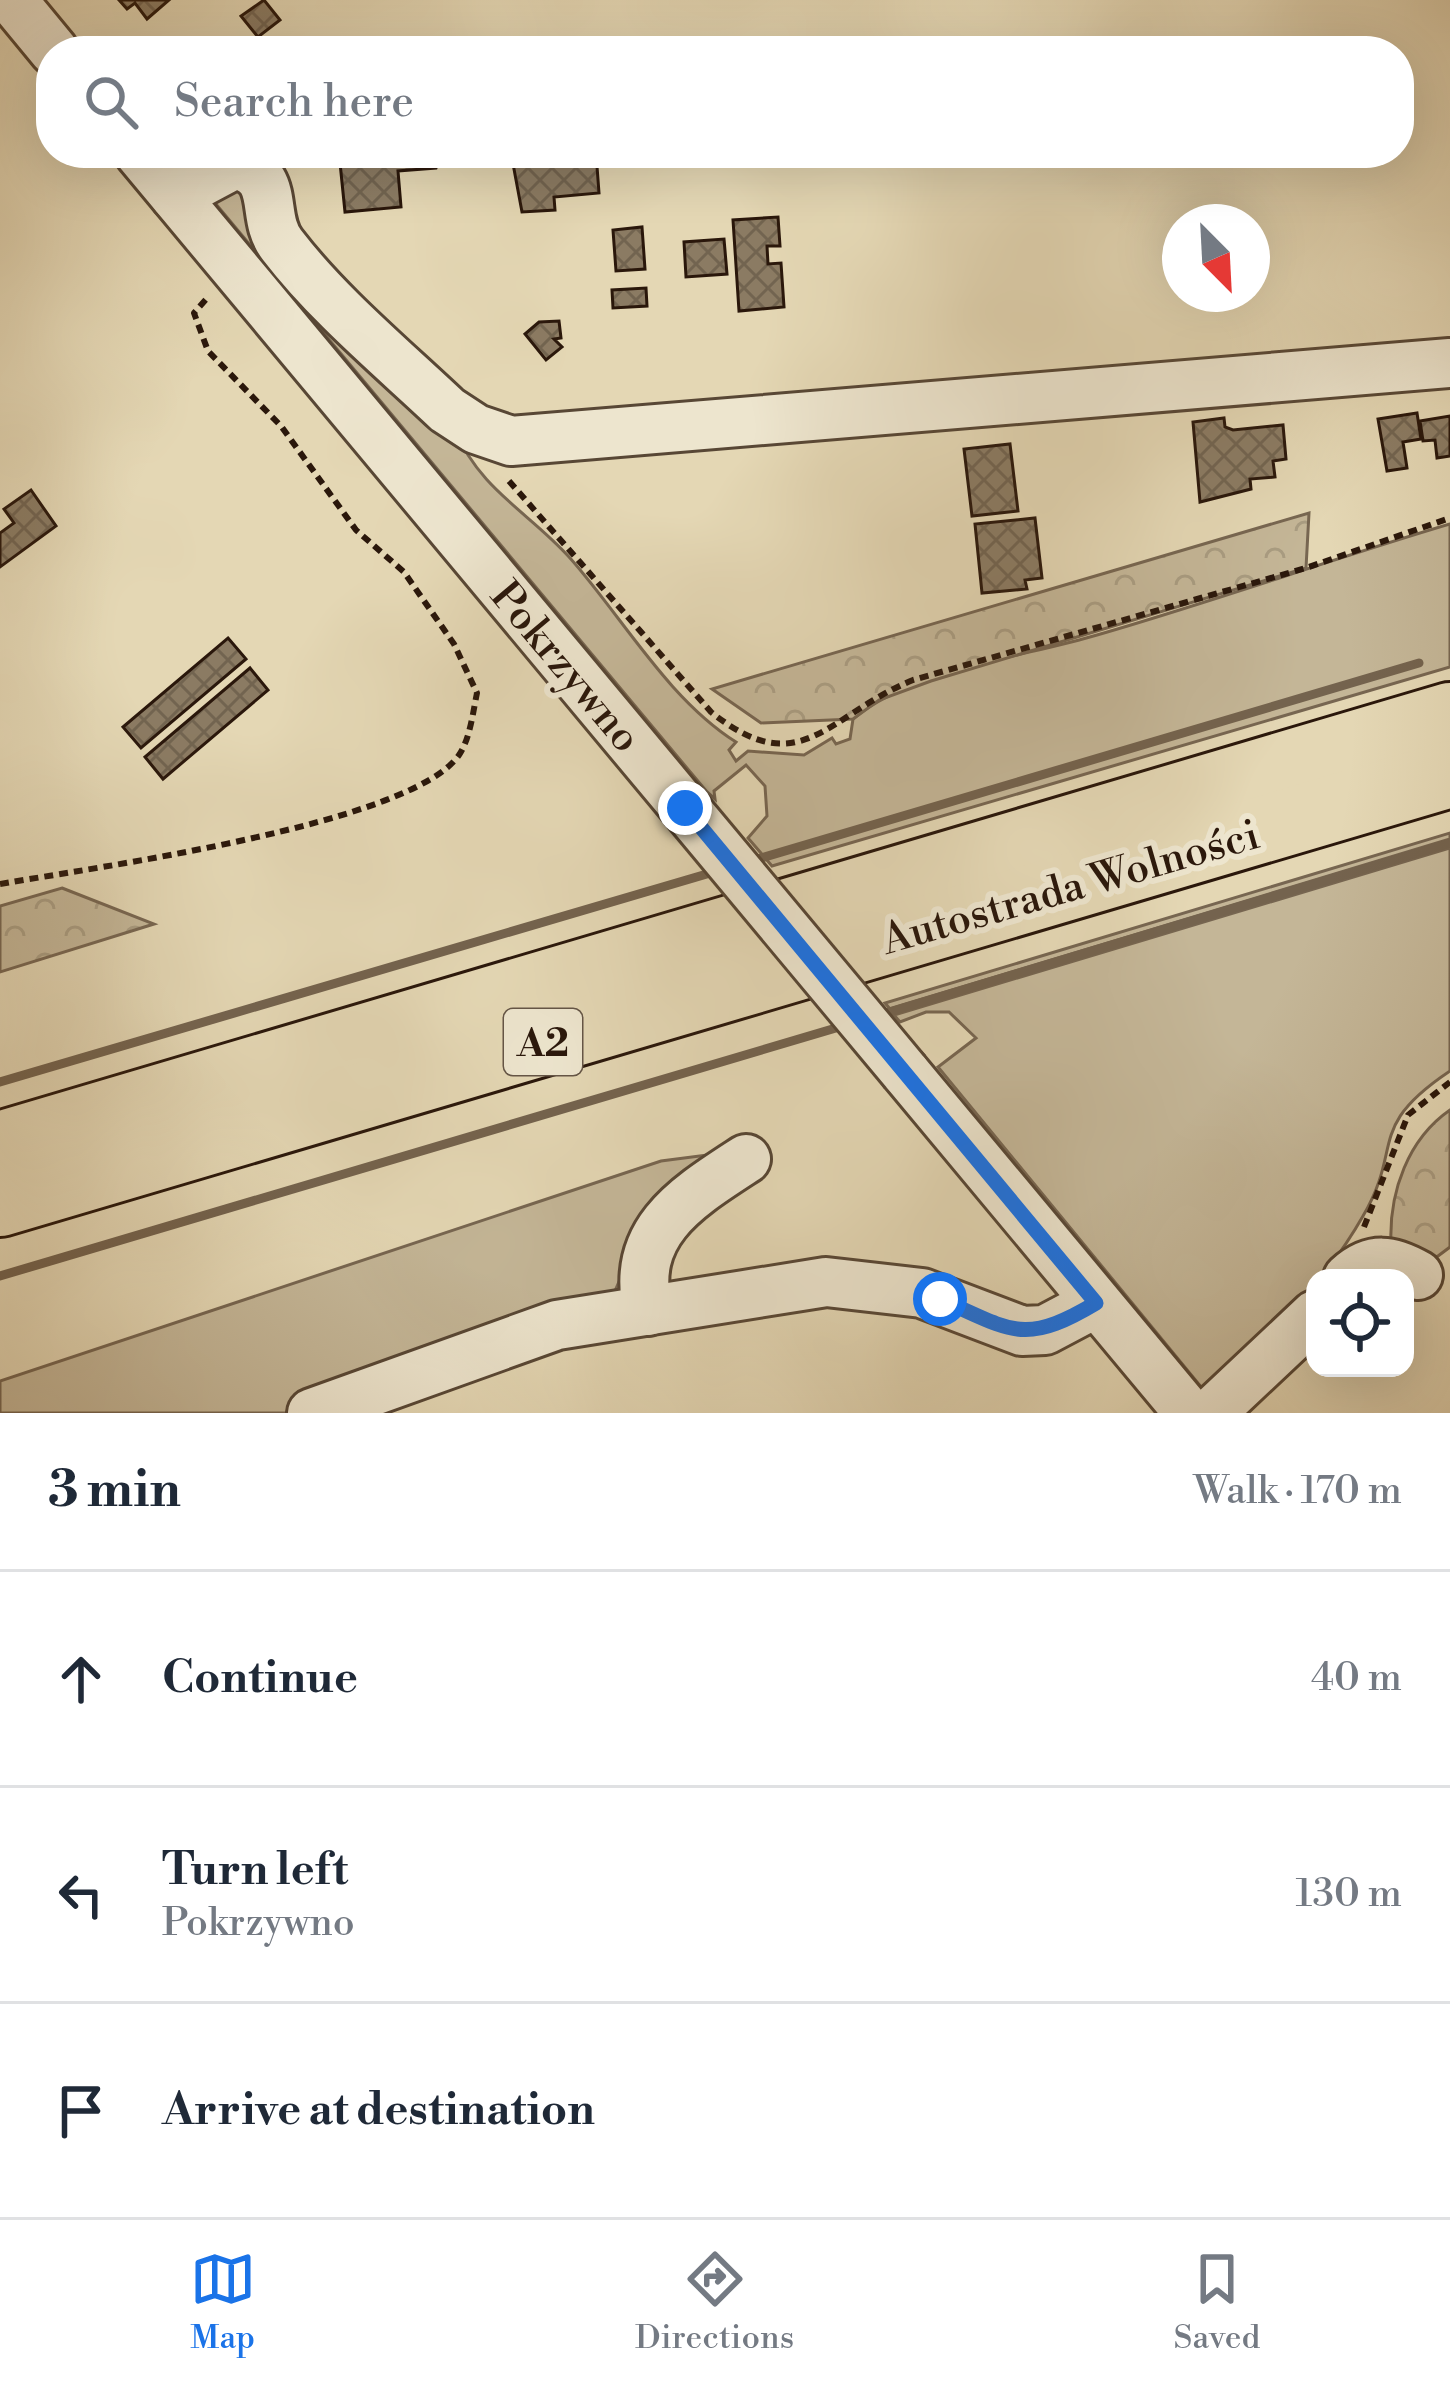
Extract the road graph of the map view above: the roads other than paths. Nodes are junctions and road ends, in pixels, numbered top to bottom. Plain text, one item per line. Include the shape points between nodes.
1 (12, 0) edge
2 (42, 36) edge
3 (152, 168) edge
4 (228, 168) edge
5 (251, 168) edge
6 (175, 196) junction
7 (1450, 363) edge
8 (1450, 716) edge
9 (1450, 774) edge
10 (0, 1145) edge
11 (746, 1159) dead end
12 (0, 1203) edge
13 (1359, 1269) edge
14 (1403, 1269) edge
15 (1414, 1273) edge
16 (1418, 1275) dead end
17 (1096, 1303) junction
18 (648, 1311) junction
19 (1306, 1325) edge
20 (312, 1413) edge
21 (1189, 1413) edge
22 (1210, 1413) edge

1 - 2 street
3 - 6 street, Pokrzywno
4 - 6 street
5 - 7 street via 270,190 279,242 447,410 511,440
6 - 17 street, Pokrzywno, bridge
8 - 10 highway, Autostrada Wolności / A2
9 - 12 highway, Autostrada Wolności / A2
11 - 18 street via 656,1233 642,1267
13 - 14 street via 1384,1261
15 - 16 street
17 - 18 street via 1034,1331 922,1293 847,1282
17 - 21 street, Pokrzywno
18 - 20 street via 541,1329
19 - 22 street

